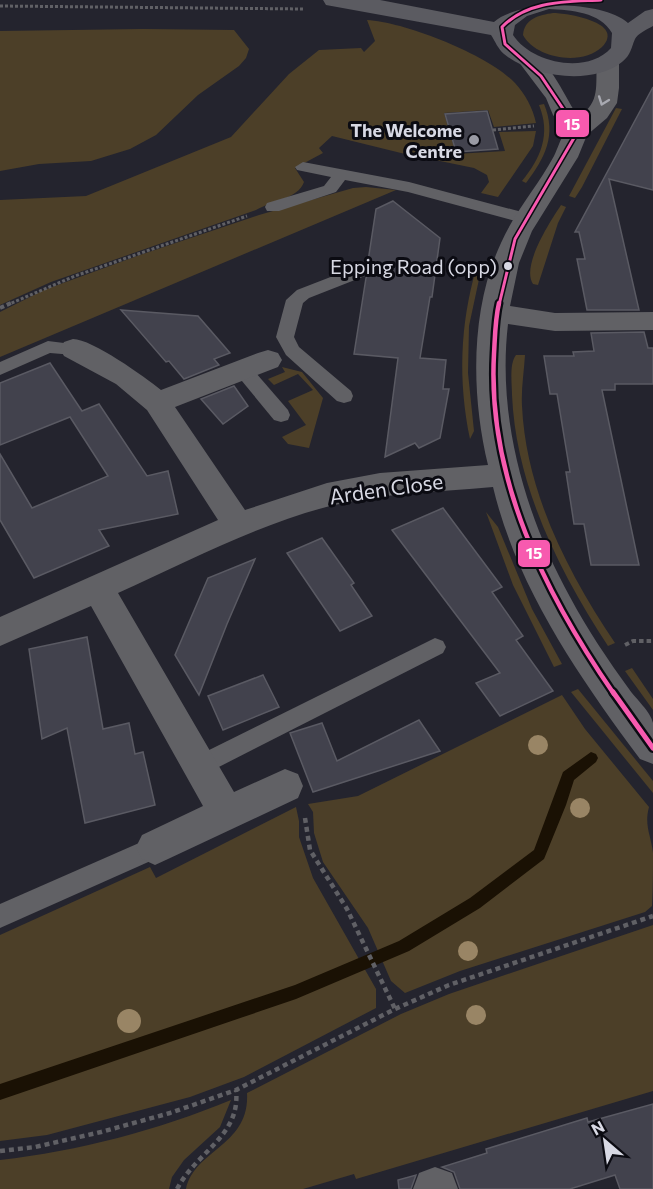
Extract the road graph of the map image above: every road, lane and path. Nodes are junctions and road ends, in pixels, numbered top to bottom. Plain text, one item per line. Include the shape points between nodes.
1 (334, 0) edge
2 (601, 0) edge
3 (567, 3) junction
4 (0, 6) edge
5 (310, 9) dead end
6 (653, 16) edge
7 (501, 30) junction
8 (625, 34) junction
9 (529, 61) junction
10 (608, 62) junction
11 (540, 126) dead end
12 (493, 130) dead end
13 (578, 131) junction
14 (303, 167) dead end
15 (341, 175) junction
16 (273, 207) joint
17 (527, 219) junction
18 (359, 272) dead end
19 (0, 308) edge
20 (495, 313) junction
21 (653, 321) edge
22 (74, 349) joint
23 (268, 360) junction
24 (0, 369) edge
25 (344, 396) dead end
26 (158, 403) junction
27 (281, 415) dead end
28 (503, 475) junction
29 (238, 525) junction
30 (98, 588) junction
31 (0, 633) edge
32 (653, 641) edge
33 (625, 645) dead end
34 (435, 647) dead end
35 (653, 748) edge
36 (199, 766) junction
37 (285, 786) joint
38 (227, 814) junction
39 (155, 847) joint
40 (0, 916) edge
41 (653, 916) edge
42 (395, 1009) junction
43 (236, 1090) junction
44 (0, 1151) edge
45 (177, 1189) edge

1 - 7 street
2 - 3 street
3 - 7 street via 540,4 517,11
3 - 8 street via 610,17
4 - 5 path
6 - 8 street
7 - 9 street via 512,52
8 - 10 street via 619,54
9 - 10 street via 549,68 572,69
9 - 13 street
10 -> 13 street via 606,101 595,118
11 - 12 path
13 - 17 street
14 - 15 lane
15 - 16 lane via 330,189
15 - 17 lane via 409,187
16 - 19 path via 75,276
17 - 20 street via 513,243
18 - 23 lane via 295,300 285,337
20 - 21 street via 555,322
20 - 28 street via 491,390
22 - 24 lane via 48,347
22 - 26 street via 126,377
23 - 25 lane
23 - 26 street
23 - 27 lane
26 - 29 street
28 - 29 street, Arden Close via 380,485 327,495
28 - 35 street via 529,547 576,640
29 - 30 street, Arden Close
30 - 31 street, Arden Close
30 - 36 street
32 - 33 path
34 - 36 lane
36 - 38 street
37 - 38 street
37 - 42 path via 289,784 303,806 310,850 358,932
38 - 39 street
39 - 40 lane
41 - 42 path via 478,975
42 - 43 path
43 - 44 path via 101,1132
43 - 45 path via 236,1117 182,1174

